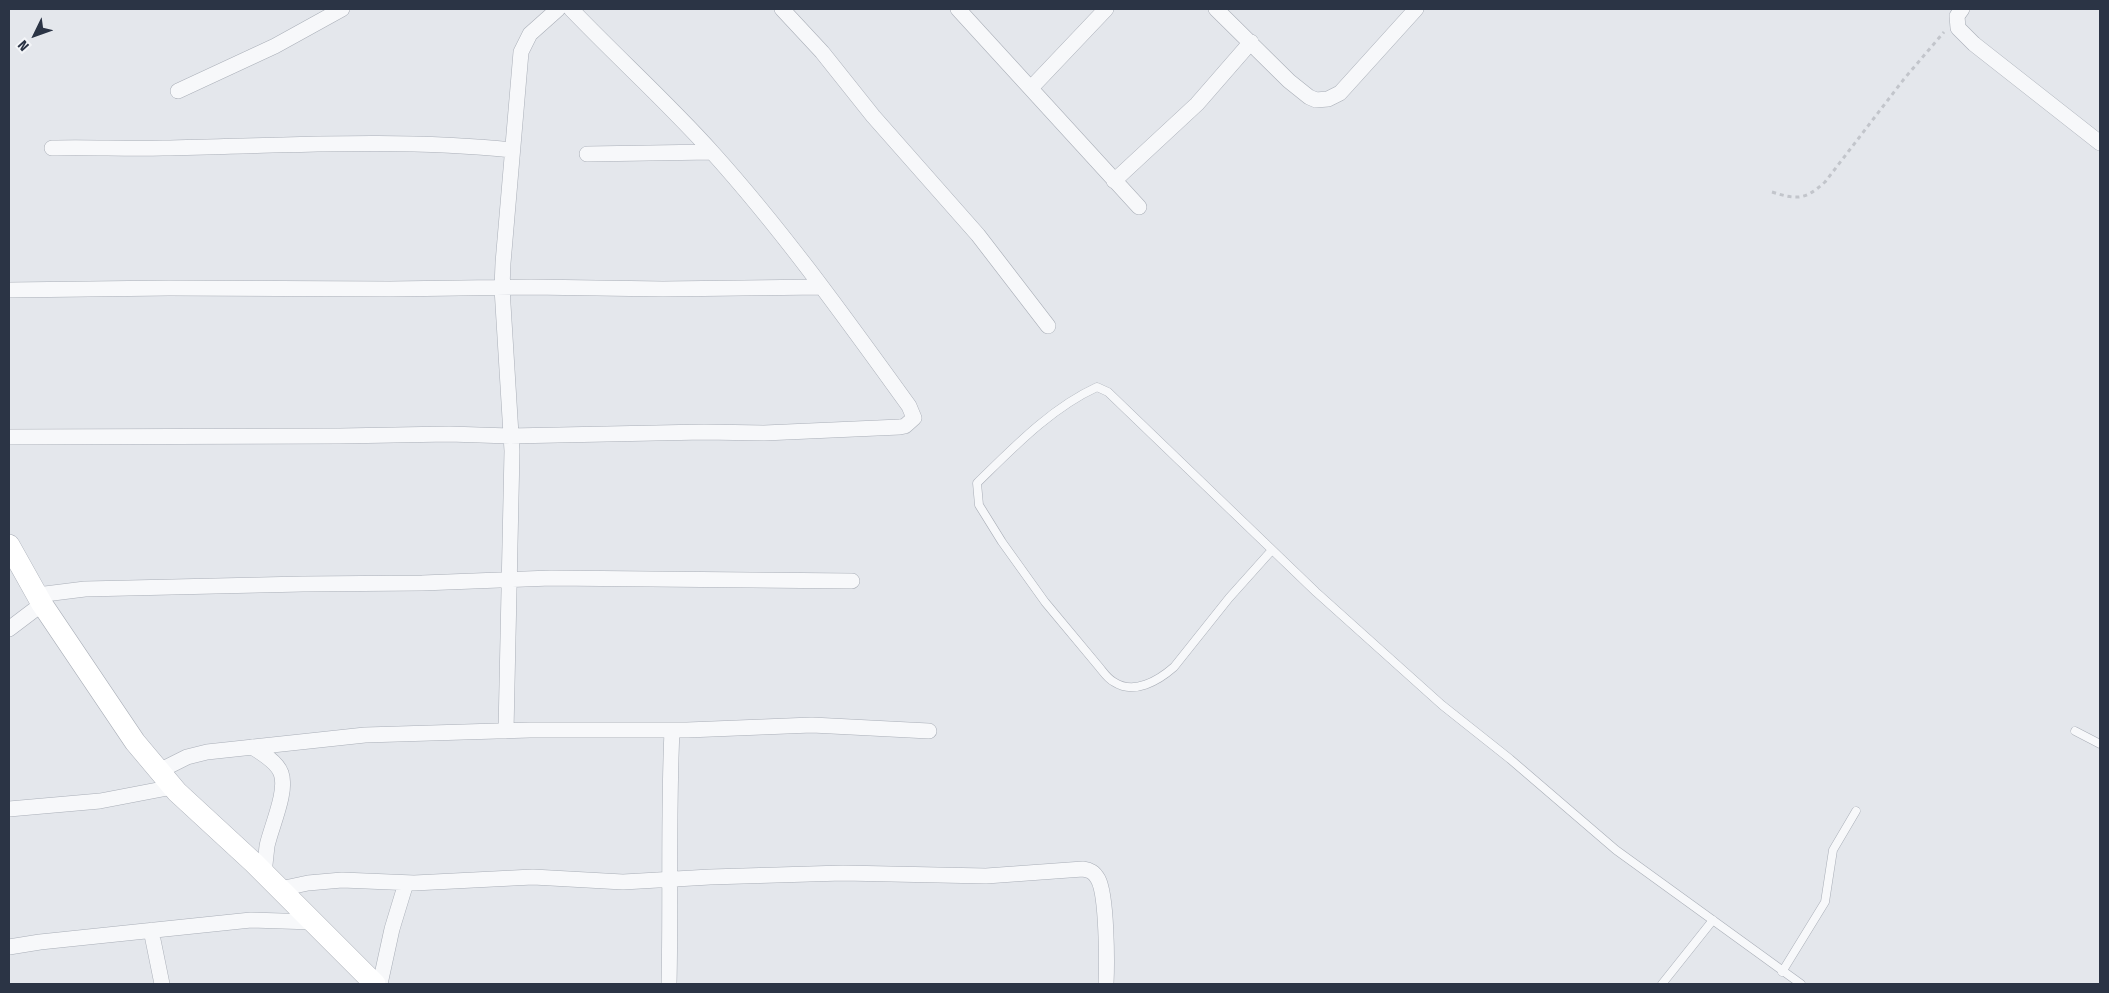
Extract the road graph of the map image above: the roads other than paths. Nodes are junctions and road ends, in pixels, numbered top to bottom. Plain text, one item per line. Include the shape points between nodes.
1 (342, 9) edge
2 (558, 9) edge
3 (571, 9) edge
4 (782, 9) edge
5 (958, 9) edge
6 (1106, 9) edge
7 (1216, 9) edge
8 (1416, 9) edge
9 (1959, 13) edge
10 (1251, 42) junction
11 (1031, 88) junction
12 (178, 91) dead end
13 (2100, 143) edge
14 (52, 148) dead end
15 (512, 150) junction
16 (712, 152) junction
17 (587, 154) dead end
18 (1114, 180) junction
19 (1139, 207) dead end
20 (822, 287) junction
21 (502, 288) junction
22 (9, 290) edge
23 (1048, 326) dead end
24 (9, 436) edge
25 (510, 436) junction
26 (9, 544) edge
27 (1272, 550) junction
28 (509, 580) junction
29 (852, 581) dead end
30 (40, 600) junction
31 (9, 629) edge
32 (672, 730) junction
33 (506, 731) junction
34 (929, 731) dead end
35 (2075, 731) dead end
36 (2100, 744) edge
37 (252, 747) junction
38 (159, 771) junction
39 (173, 788) junction
40 (9, 809) edge
41 (1856, 811) dead end
42 (264, 874) junction
43 (669, 880) junction
44 (406, 883) junction
45 (280, 889) junction
46 (1713, 920) junction
47 (313, 922) junction
48 (151, 930) junction
49 (9, 942) edge
50 (9, 947) edge
51 (1782, 972) junction
52 (162, 984) edge
53 (375, 984) edge
54 (380, 984) edge
55 (670, 984) edge
56 (1106, 984) edge
57 (1662, 984) edge
58 (1801, 984) edge

1 - 12 street via 275,46
2 - 15 street via 530,34 520,52
3 - 16 street
4 - 23 street via 978,235
5 - 11 street
6 - 11 street
7 - 10 street
8 - 10 street via 1340,93 1328,98 1316,100 1309,97
9 - 13 street via 1958,28 1974,44
10 - 18 street via 1197,104
11 - 18 street
14 - 15 street via 338,143
15 - 21 street
16 - 17 street
16 - 20 street
18 - 19 street
20 - 21 street
20 - 25 street via 909,406 914,418 905,426 764,433
21 - 22 street
21 - 25 street
24 - 25 street
25 - 28 street
26 - 30 street
27 - 27 lane via 1108,392 1097,387 1050,417 977,483 979,505 1021,570 1112,682 1123,687 1148,684 1169,671
27 - 46 lane via 1442,705 1616,850
28 - 29 street
28 - 30 street via 86,589
28 - 33 street
30 - 31 street
30 - 38 street via 135,742
32 - 33 street
32 - 34 street via 812,725
32 - 43 street
33 - 37 street via 365,735
35 - 36 lane
37 - 38 street via 187,757
37 - 42 street via 273,763 281,772 282,780
38 - 39 street
39 - 40 street via 100,801
39 - 42 street
41 - 51 lane via 1833,850 1825,902
42 - 45 street
43 - 44 street via 623,882 533,878
43 - 55 street via 672,922
43 - 56 street via 842,873 986,876 1092,871 1104,900
44 - 45 street via 342,880
44 - 54 street
45 - 47 street
46 - 51 lane
46 - 57 lane
47 - 48 street via 251,920
47 - 53 street
48 - 50 street
48 - 52 street
49 - 50 street
51 - 58 lane

